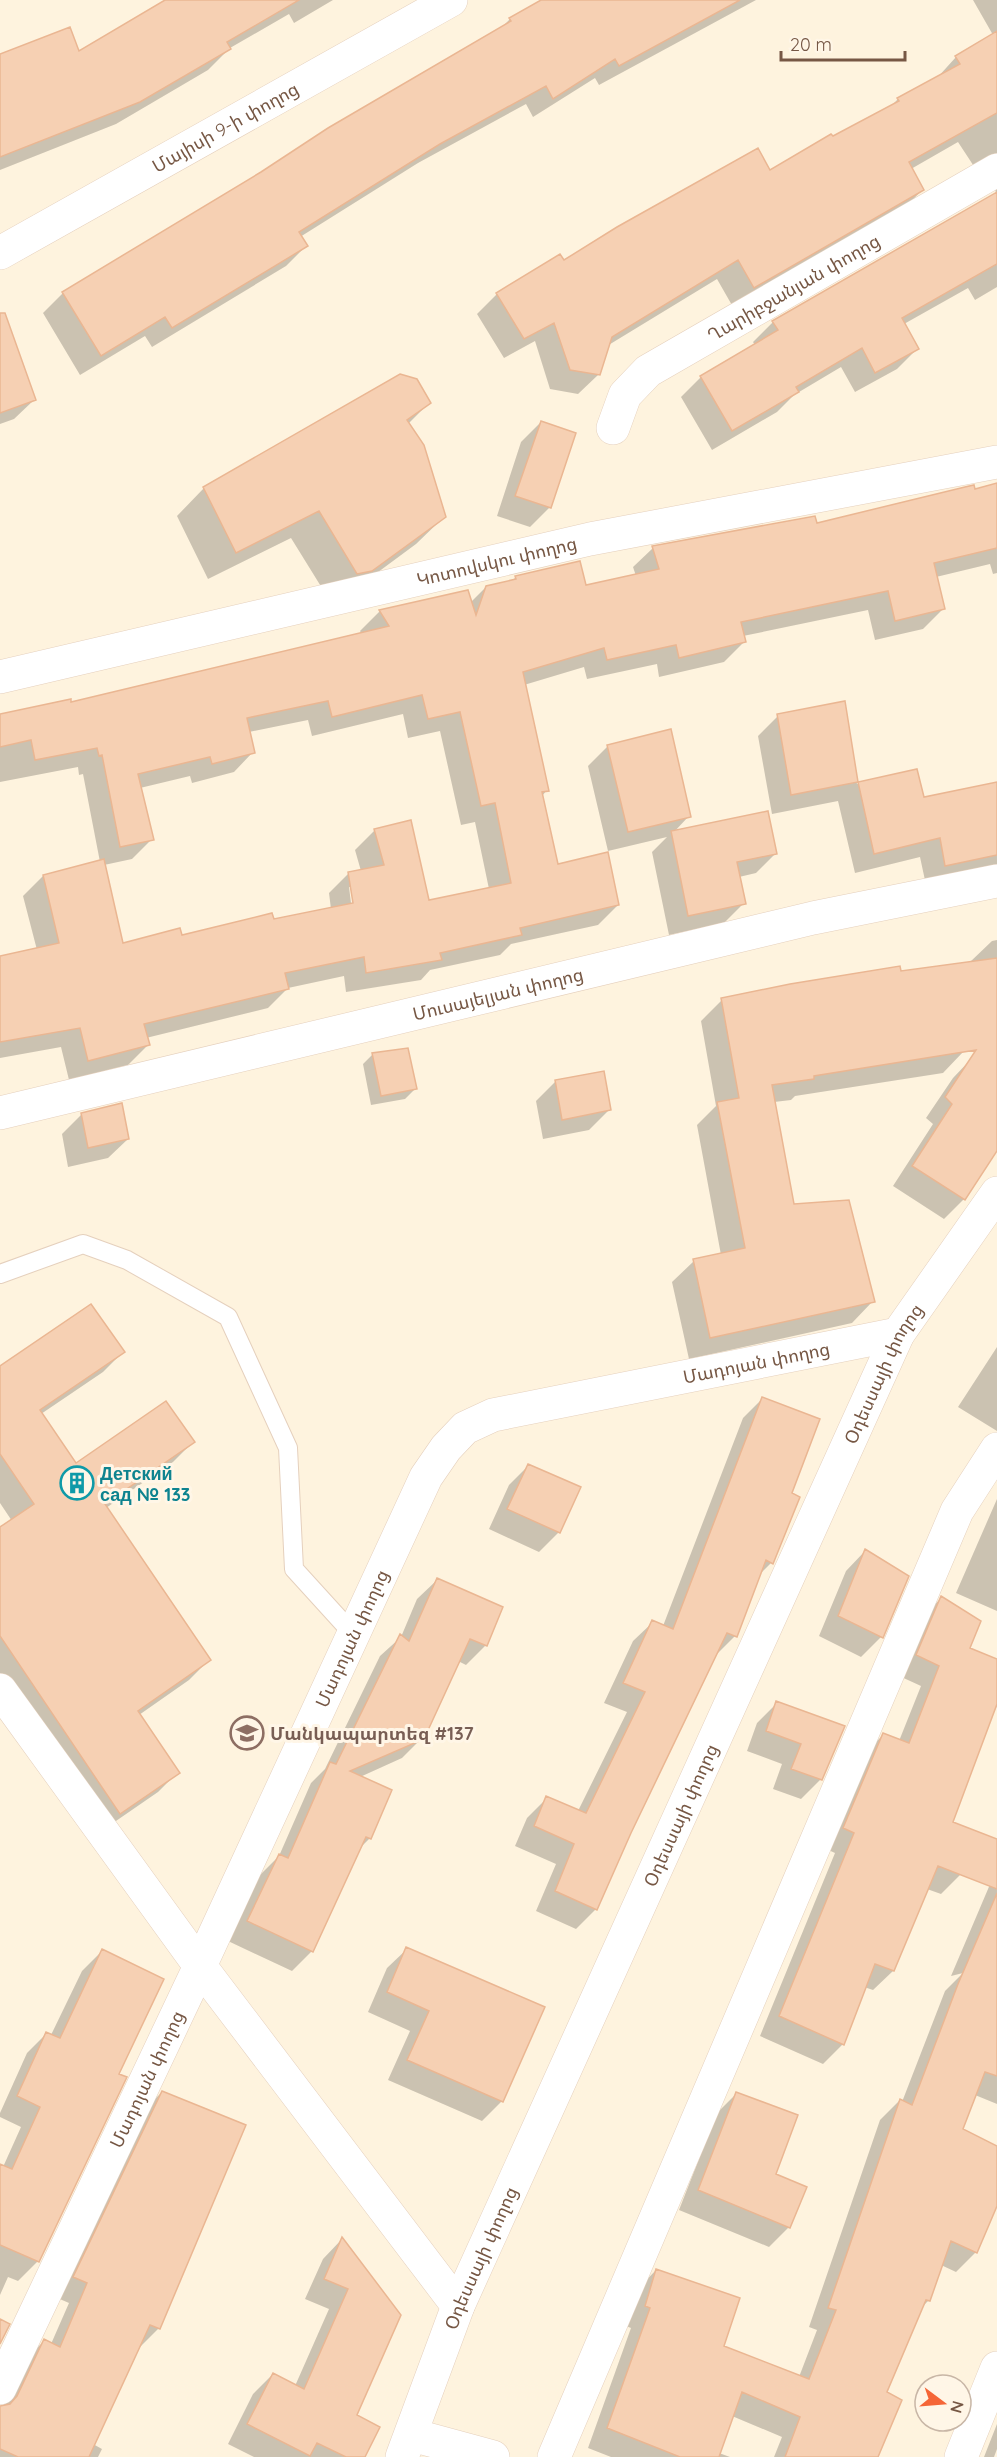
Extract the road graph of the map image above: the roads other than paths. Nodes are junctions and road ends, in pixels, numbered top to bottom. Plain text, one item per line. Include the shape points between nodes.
1 (451, 0) edge
2 (997, 170) edge
3 (0, 253) edge
4 (613, 428) dead end
5 (997, 462) edge
6 (0, 677) edge
7 (997, 882) edge
8 (0, 1113) edge
9 (997, 1193) edge
10 (0, 1274) edge
11 (898, 1334) junction
12 (997, 1449) edge
13 (354, 1635) junction
14 (0, 1690) edge
15 (200, 1966) junction
16 (458, 2306) junction
17 (997, 2368) edge
18 (0, 2388) edge
19 (407, 2446) edge
20 (493, 2457) edge
21 (554, 2457) edge
22 (961, 2457) edge

1 - 3 street, Մայիսի 9-ի փողոց
2 - 4 street, Ղարիբջանյան փողոց via 648,371 625,395
5 - 6 street, Կոտովսկու փողոց via 590,539
7 - 8 street, Մուսայելյան փողոց via 802,921
9 - 11 street, Օդեսսայի փողոց
10 - 13 lane via 83,1244 127,1260 228,1317 288,1448 294,1569
11 - 13 street, Մադոյան փողոց via 493,1415 465,1428 426,1477
11 - 16 street, Օդեսսայի փողոց
12 - 21 street via 957,1511
13 - 15 street, Մադոյան փողոց
14 - 15 street
15 - 16 street
15 - 18 street, Մադոյան փողոց
16 - 19 street, Օդեսսայի փողոց
17 - 22 street
19 - 20 street

